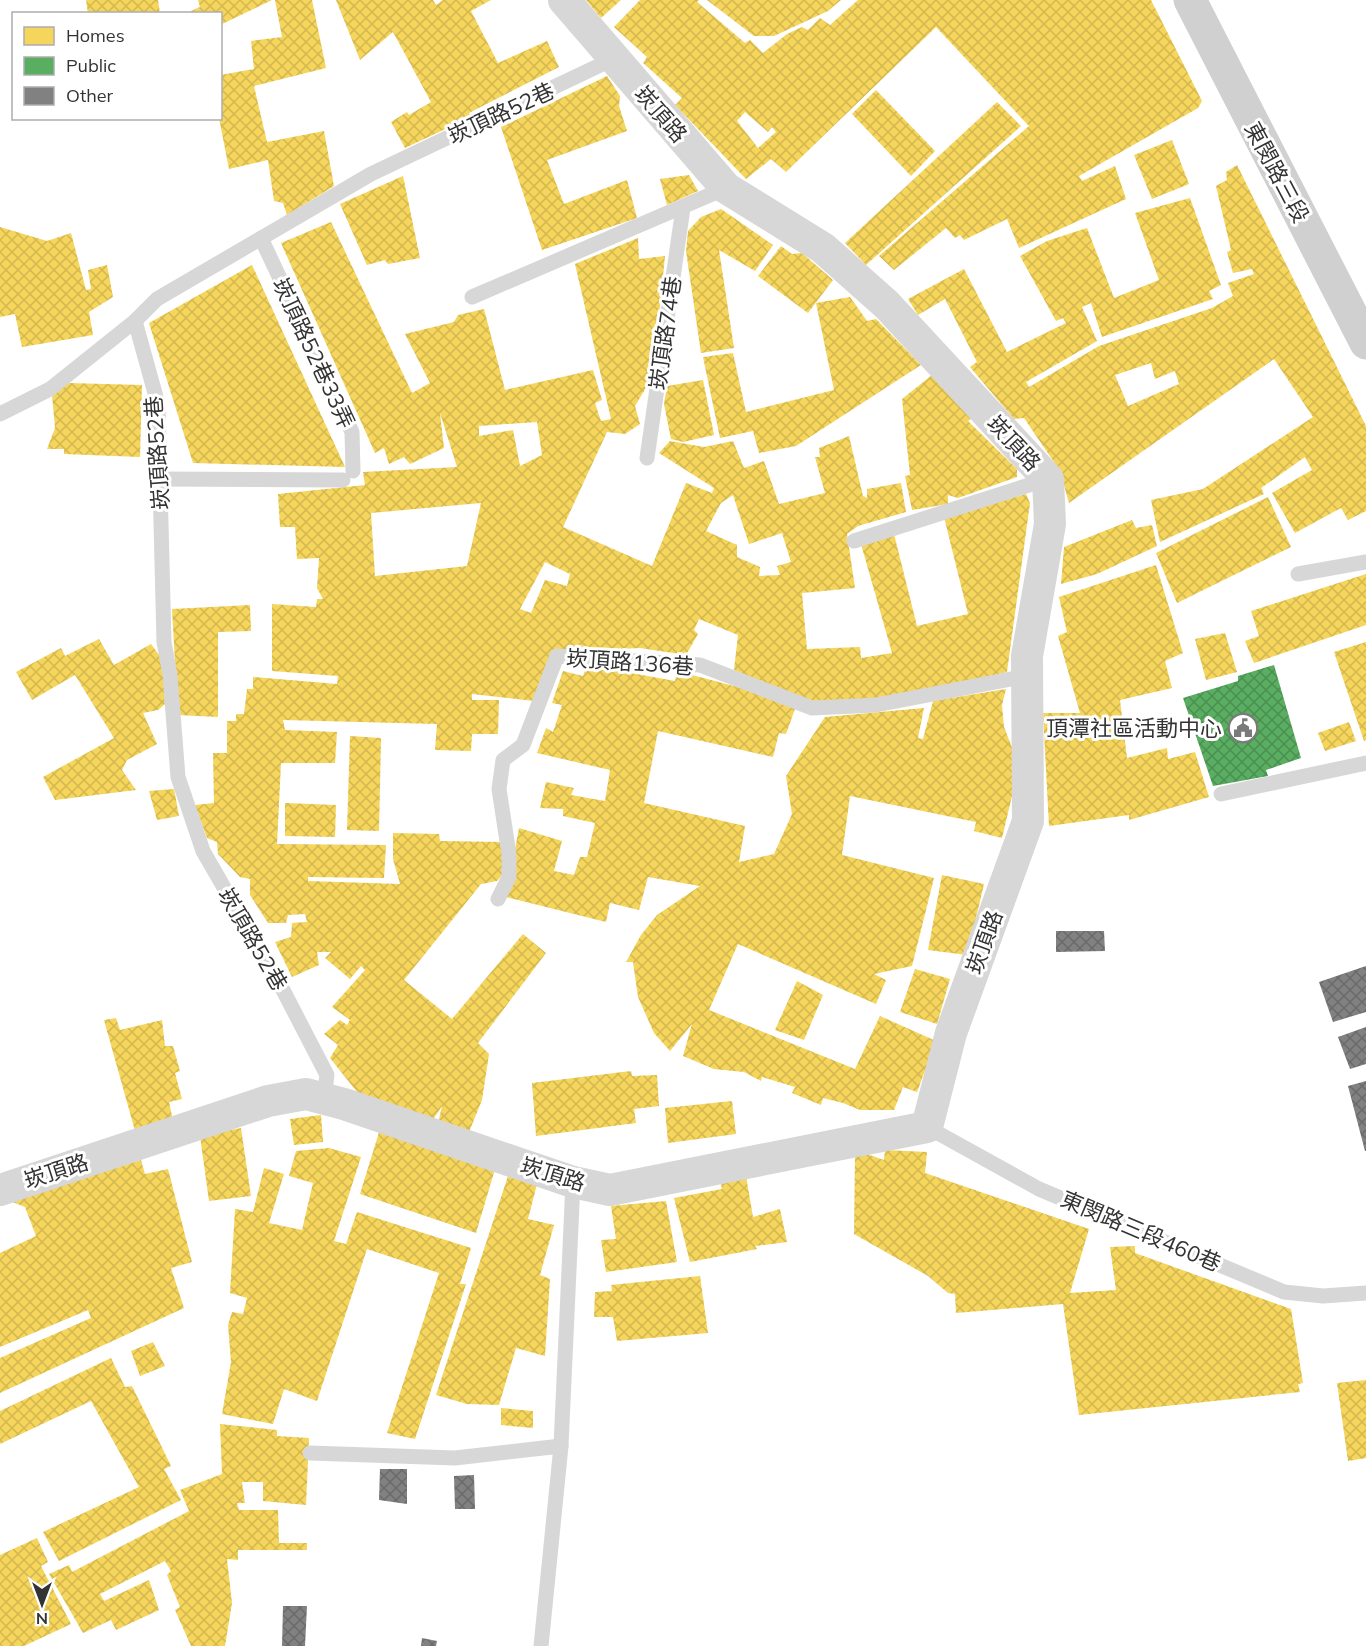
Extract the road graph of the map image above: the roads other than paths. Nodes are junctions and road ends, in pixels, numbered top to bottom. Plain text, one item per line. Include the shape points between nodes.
1 (564, 0) edge
2 (1190, 0) edge
3 (614, 59) junction
4 (726, 188) junction
5 (683, 208) junction
6 (261, 238) junction
7 (472, 297) dead end
8 (135, 321) junction
9 (1366, 343) edge
10 (0, 414) edge
11 (647, 459) dead end
12 (160, 479) junction
13 (1047, 479) junction
14 (854, 541) dead end
15 (1366, 562) edge
16 (1298, 574) dead end
17 (1027, 676) junction
18 (1366, 763) edge
19 (1221, 794) dead end
20 (498, 899) dead end
21 (324, 1098) junction
22 (927, 1127) junction
23 (573, 1182) junction
24 (0, 1190) edge
25 (1366, 1293) edge
26 (561, 1446) junction
27 (310, 1453) dead end
28 (541, 1646) edge

1 - 3 street, 崁頂路
2 - 9 main road, 東閔路三段
3 - 4 street, 崁頂路
3 - 6 lane, 崁頂路52巷 via 371,174
4 - 5 lane
4 - 13 street, 崁頂路 via 822,248 887,305
5 - 7 lane
5 - 11 lane, 崁頂路74巷
6 - 8 lane, 崁頂路52巷 via 157,299
6 - 12 lane, 崁頂路52巷33弄 via 352,432 348,476
8 - 10 lane via 50,389
8 - 12 lane, 崁頂路52巷 via 158,404
12 - 21 lane, 崁頂路52巷 via 164,642 178,777 203,851 327,1075
13 - 14 lane
13 - 17 street, 崁頂路 via 1050,524
15 - 16 lane
17 - 20 lane, 崁頂路136巷 via 876,705 812,708 700,665 557,656 522,745 503,760 499,789 509,877
17 - 22 street, 崁頂路 via 1028,821 951,1033
18 - 19 lane
21 - 23 street, 崁頂路
21 - 24 street, 崁頂路 via 306,1094 268,1101
22 - 23 street, 崁頂路 via 610,1190
22 - 25 lane, 東閔路三段460巷 via 1039,1189 1284,1292 1323,1296
23 - 26 lane
26 - 27 lane via 455,1458
26 - 28 lane

